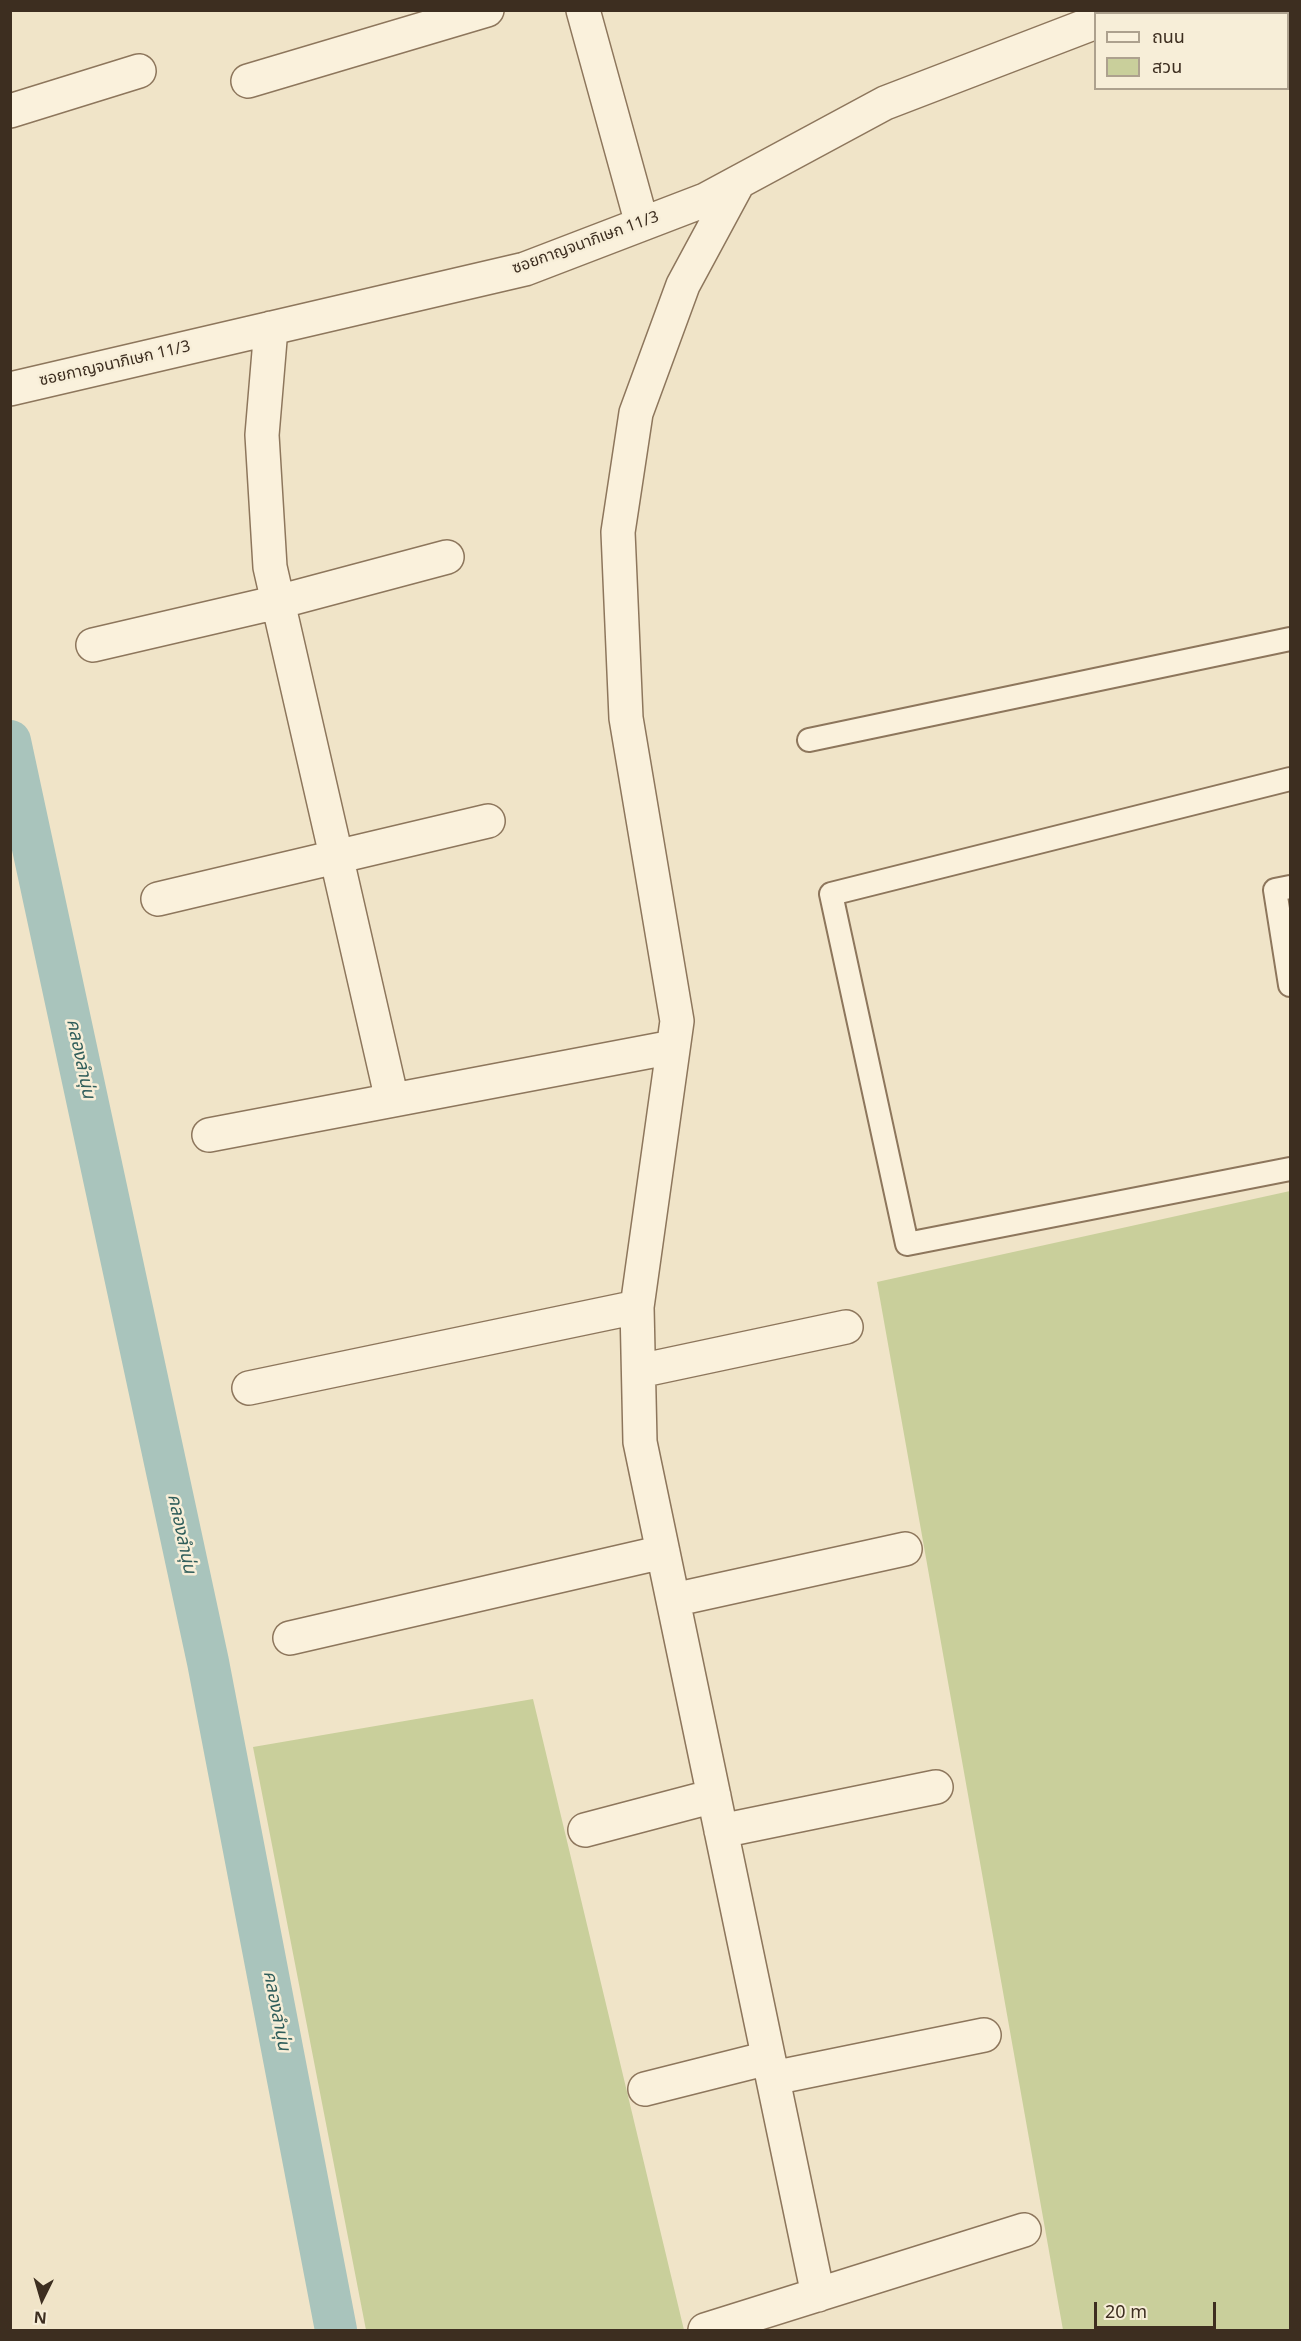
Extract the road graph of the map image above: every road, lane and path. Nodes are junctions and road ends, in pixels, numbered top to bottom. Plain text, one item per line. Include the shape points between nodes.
1 (487, 10) edge
2 (583, 10) edge
3 (1094, 22) edge
4 (140, 71) dead end
5 (248, 81) dead end
6 (10, 111) edge
7 (738, 183) junction
8 (642, 224) junction
9 (271, 328) junction
10 (10, 389) edge
11 (447, 557) dead end
12 (278, 602) junction
13 (1290, 639) edge
14 (93, 645) dead end
15 (809, 740) dead end
16 (1290, 779) edge
17 (488, 821) dead end
18 (336, 857) junction
19 (1290, 887) edge
20 (158, 898) dead end
21 (1290, 986) edge
22 (673, 1047) junction
23 (392, 1100) junction
24 (209, 1135) dead end
25 (1290, 1169) edge
26 (637, 1307) junction
27 (846, 1327) dead end
28 (639, 1371) junction
29 (249, 1388) dead end
30 (904, 1549) dead end
31 (663, 1552) junction
32 (673, 1600) junction
33 (290, 1638) dead end
34 (936, 1787) dead end
35 (714, 1796) junction
36 (585, 1830) dead end
37 (721, 1831) junction
38 (984, 2035) dead end
39 (771, 2068) junction
40 (645, 2090) dead end
41 (1024, 2230) dead end
42 (818, 2295) junction
43 (705, 2331) edge

1 - 5 street
2 - 8 street
3 - 7 street, ซอยกาญจนาภิเษก 11/3 via 885,103
4 - 6 street
7 - 8 street, ซอยกาญจนาภิเษก 11/3
7 - 22 street via 683,285 636,413 618,532 626,718 677,1022
8 - 9 street, ซอยกาญจนาภิเษก 11/3 via 525,269
9 - 10 street, ซอยกาญจนาภิเษก 11/3
9 - 12 street via 262,435 270,567
11 - 12 street
12 - 14 street
12 - 18 street
13 - 15 lane
16 - 25 lane via 831,894 907,1244
17 - 18 street
18 - 20 street
18 - 23 street
19 - 21 lane via 1275,890
22 - 23 street
22 - 26 street
23 - 24 street
26 - 28 street
26 - 29 street
27 - 28 street
28 - 31 street via 640,1442
30 - 32 street
31 - 32 street
31 - 33 street
32 - 35 street
34 - 37 street
35 - 36 street
35 - 37 street
37 - 39 street
38 - 39 street
39 - 40 street
39 - 42 street
41 - 42 street
42 - 43 street

